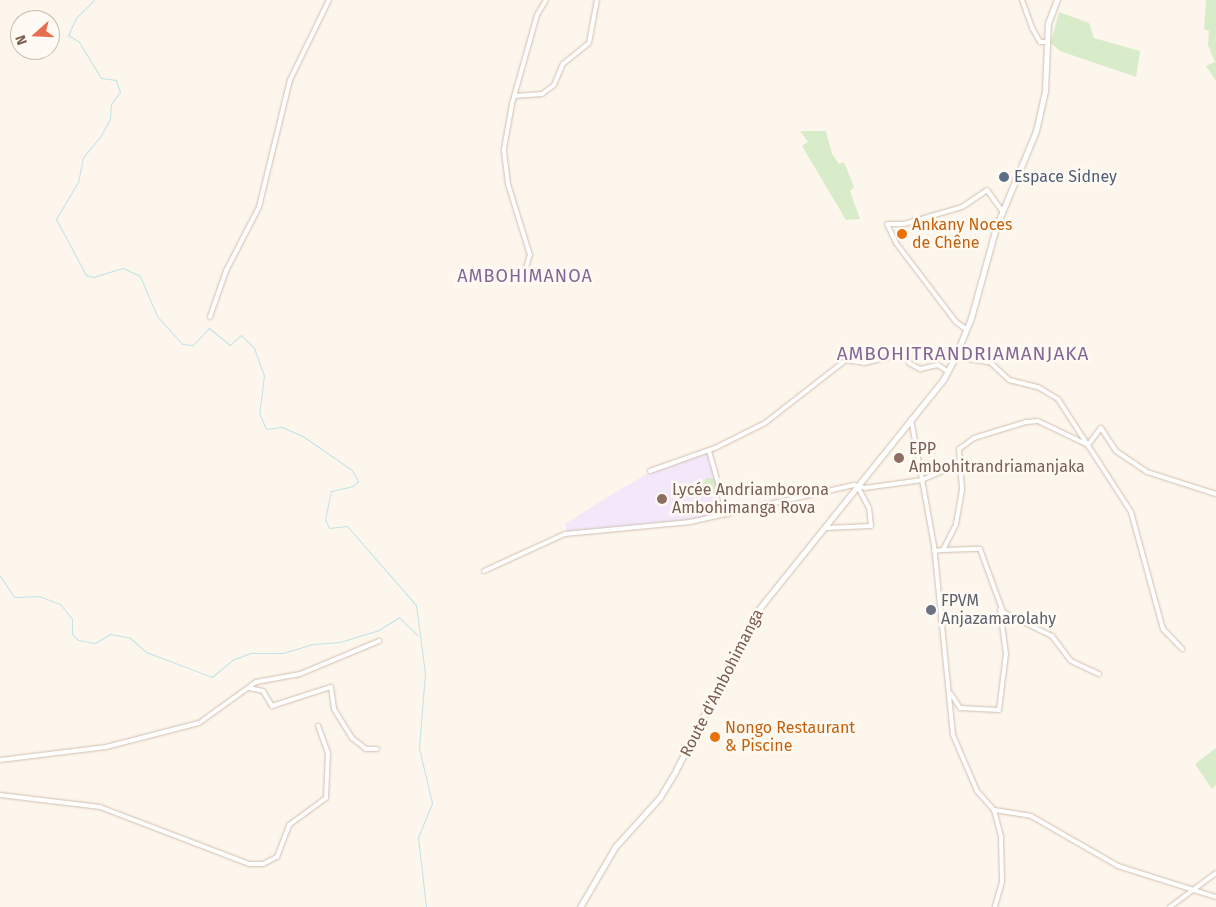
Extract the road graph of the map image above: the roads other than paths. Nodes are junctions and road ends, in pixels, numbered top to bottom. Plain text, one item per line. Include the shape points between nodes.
1 (329, 0) edge
2 (546, 0) edge
3 (597, 0) edge
4 (1022, 0) edge
5 (1057, 0) edge
6 (1046, 42) junction
7 (514, 96) junction
8 (1004, 213) junction
9 (525, 271) dead end
10 (210, 317) dead end
11 (967, 332) junction
12 (955, 356) junction
13 (947, 371) junction
14 (911, 417) junction
15 (1088, 445) junction
16 (709, 450) junction
17 (958, 464) junction
18 (650, 471) dead end
19 (922, 480) junction
20 (856, 486) junction
21 (1216, 494) edge
22 (727, 514) junction
23 (825, 528) dead end
24 (943, 550) junction
25 (934, 552) junction
26 (484, 571) dead end
27 (1000, 609) junction
28 (379, 641) dead end
29 (1182, 649) dead end
30 (1099, 674) dead end
31 (249, 688) junction
32 (949, 691) junction
33 (318, 726) dead end
34 (377, 749) dead end
35 (0, 760) edge
36 (0, 795) edge
37 (994, 810) junction
38 (1216, 873) edge
39 (1190, 890) junction
40 (1216, 897) edge
41 (580, 907) edge
42 (995, 907) edge
43 (1170, 907) edge

1 - 10 street via 290,80 259,207 226,272
2 - 7 street via 537,14
3 - 7 street via 589,43 563,64 554,85 542,94
4 - 6 street via 1040,42
5 - 6 street, Route d'Ambohimanga
6 - 8 street, Route d'Ambohimanga via 1042,105
7 - 9 street via 504,159 530,255
8 - 11 street, Route d'Ambohimanga via 986,256
8 - 11 street via 989,190 962,207 904,224 887,224 896,243
11 - 12 street, Route d'Ambohimanga
12 - 13 street, Route d'Ambohimanga
12 - 15 street via 991,363 1009,380 1052,394
13 - 14 street, Route d'Ambohimanga
13 - 16 street via 938,365 920,369 909,363 906,353 875,362 846,360 765,423
14 - 19 street
14 - 20 street, Route d'Ambohimanga
15 - 17 street via 1032,421 966,443 959,449
15 - 21 street via 1101,428 1116,451 1147,472
15 - 29 street via 1131,512 1163,629
16 - 18 street
16 - 22 street
17 - 19 street
17 - 24 street via 960,502
19 - 20 street
19 - 25 street
20 - 22 street
20 - 23 street via 869,508 871,526
20 - 41 street, Route d'Ambohimanga via 758,610 660,797 615,846
22 - 26 street via 690,522 565,534
24 - 25 street
24 - 27 street via 980,549
25 - 32 street
27 - 30 street via 1052,636 1071,661
27 - 32 street via 1006,654 999,710 960,708
28 - 31 street via 300,674 256,682
31 - 34 street via 264,691 272,706 331,688 334,709 352,738 366,749
31 - 35 street via 211,718 183,728 106,747
32 - 37 street via 958,749 977,792
33 - 36 street via 328,753 326,798 289,825 278,857 263,864 249,864 100,807
37 - 39 street via 1031,816 1118,866
37 - 42 street via 1001,837 1002,882
38 - 39 street
39 - 40 street
39 - 43 street

